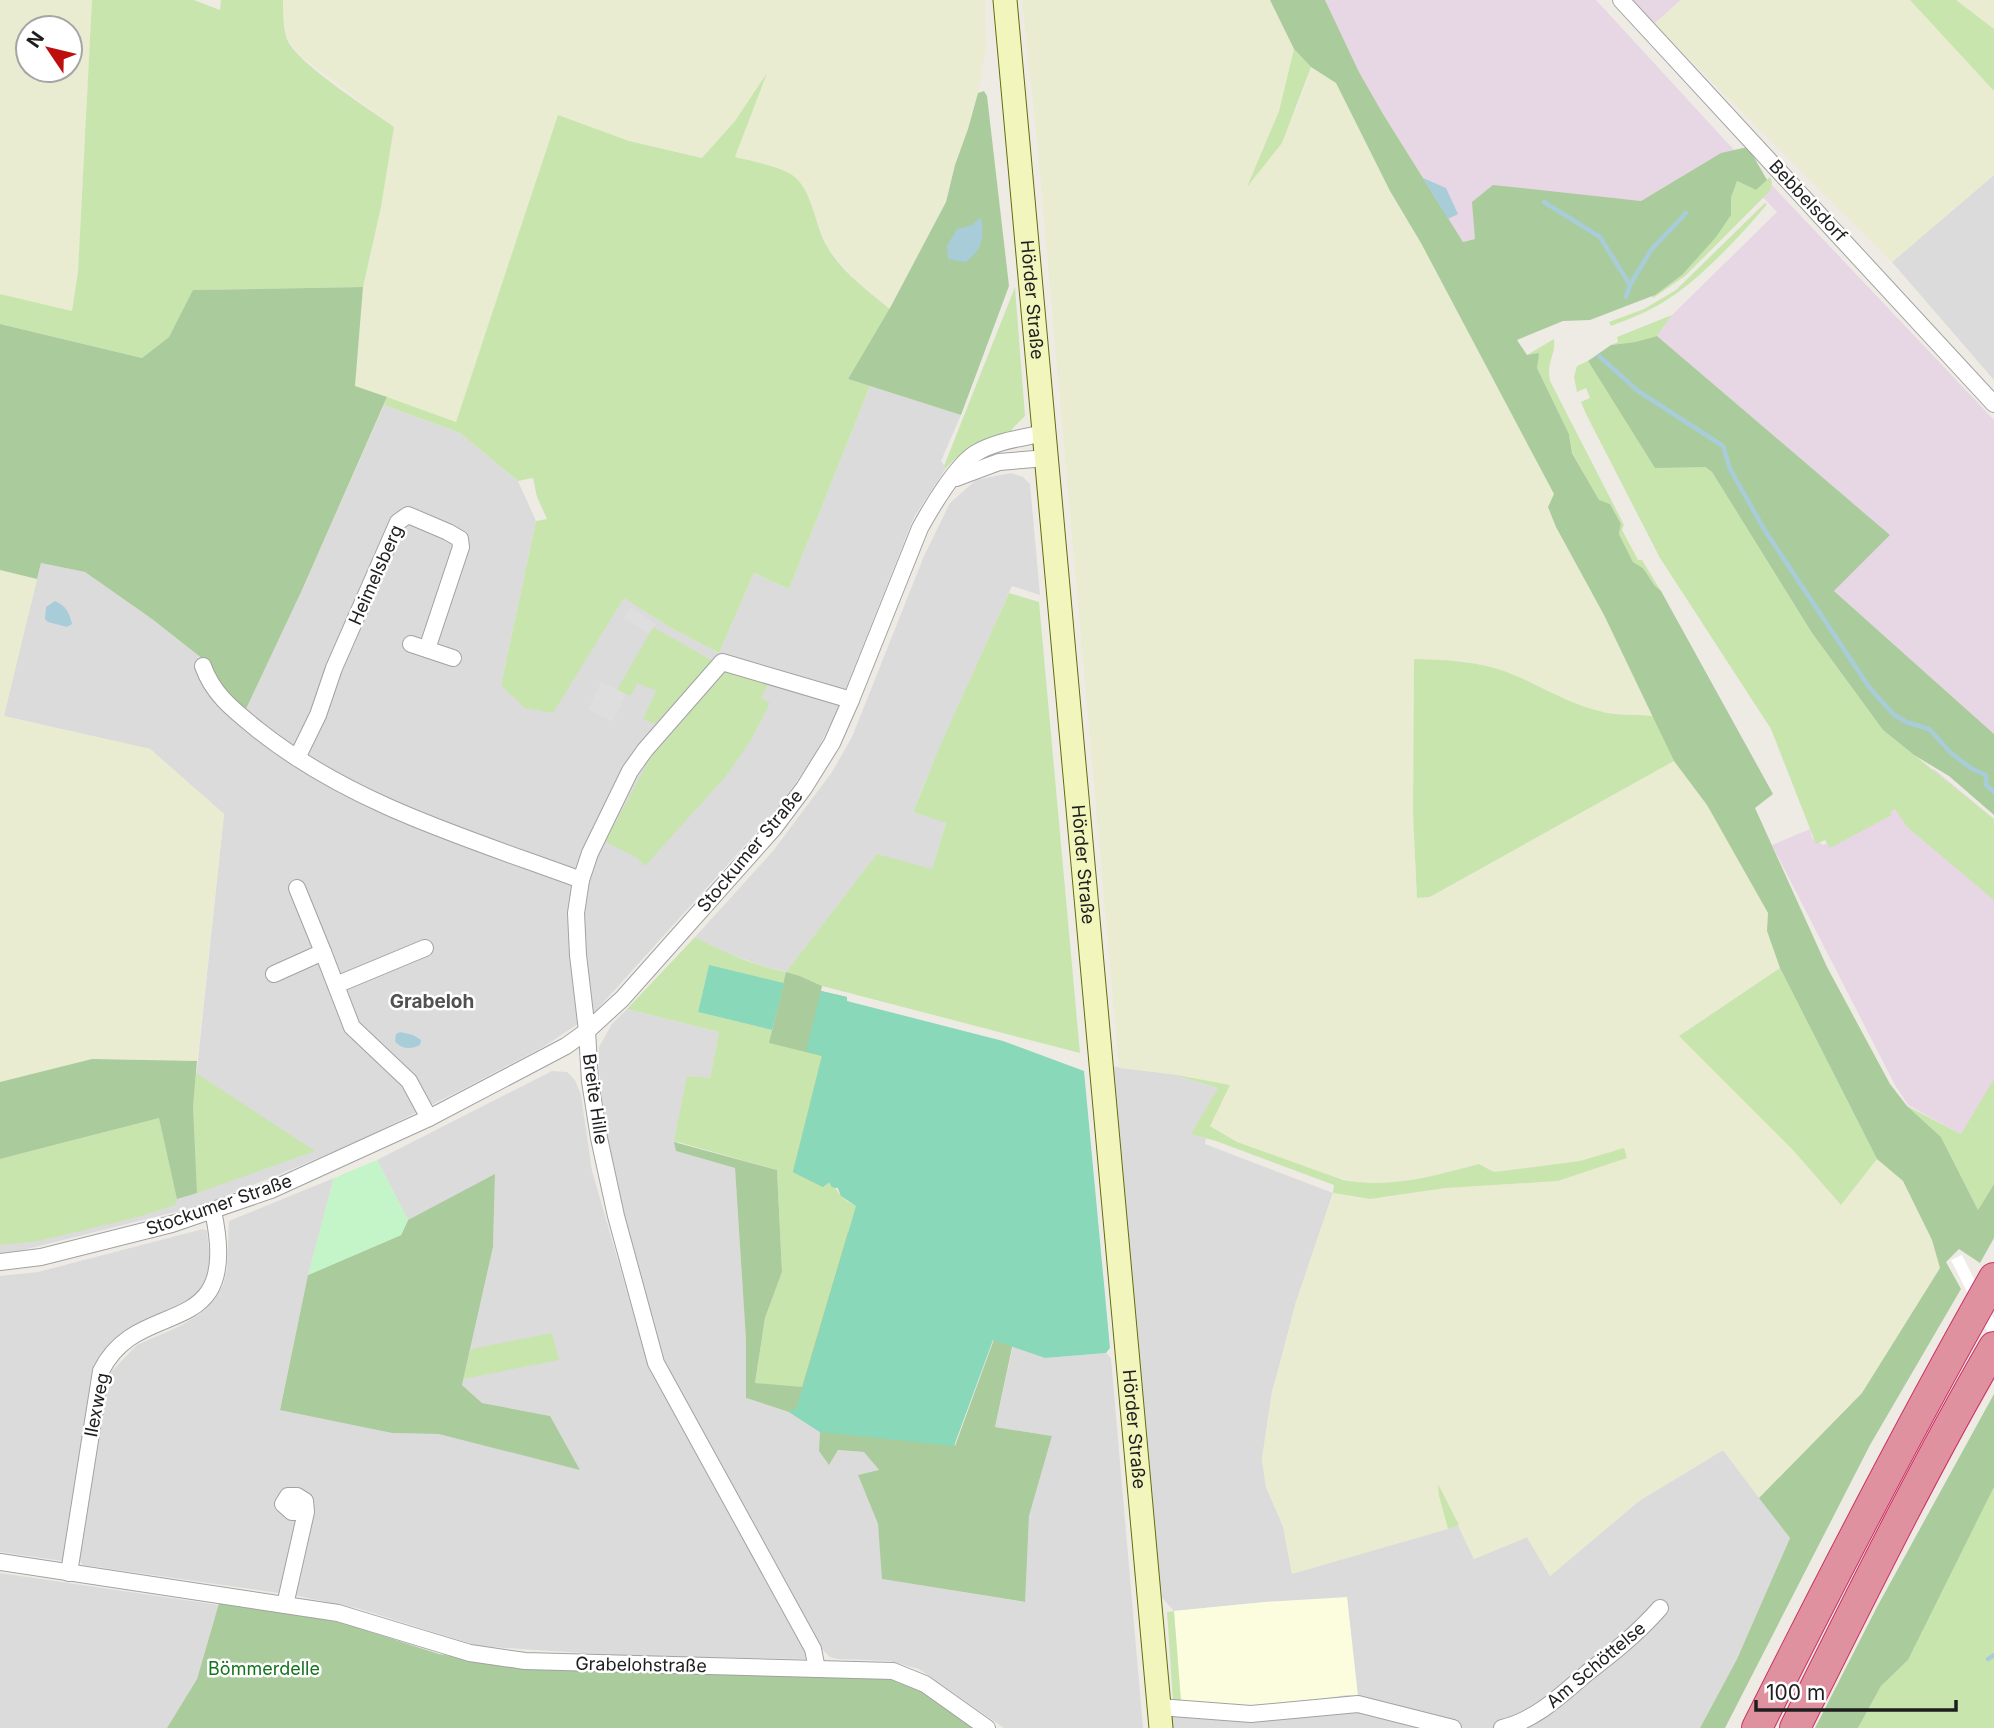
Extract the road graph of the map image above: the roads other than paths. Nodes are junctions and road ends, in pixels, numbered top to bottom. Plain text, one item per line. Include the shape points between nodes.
1 (1005, 0) edge
2 (1621, 0) edge
3 (1994, 404) edge
4 (1044, 433) junction
5 (1047, 458) junction
6 (951, 481) junction
7 (453, 658) dead end
8 (203, 666) dead end
9 (851, 700) junction
10 (297, 758) junction
11 (581, 880) junction
12 (297, 888) dead end
13 (425, 948) dead end
14 (323, 952) junction
15 (274, 974) dead end
16 (336, 985) junction
17 (587, 1031) junction
18 (429, 1118) junction
19 (213, 1211) junction
20 (0, 1262) edge
21 (1994, 1278) edge
22 (1994, 1347) edge
23 (306, 1512) dead end
24 (0, 1562) edge
25 (69, 1573) junction
26 (285, 1605) junction
27 (1660, 1608) dead end
28 (817, 1669) junction
29 (1160, 1717) edge
30 (1532, 1723) edge
31 (987, 1728) edge
32 (1453, 1728) edge
33 (1502, 1728) edge
34 (1757, 1728) edge
35 (1795, 1728) edge

1 - 4 main road, Hörder Straße
2 - 3 street, Bebbelsdorf
4 - 5 main road, Hörder Straße
4 - 6 street, Stockumer Straße via 981,450
5 - 6 street via 988,464
5 - 29 main road, Hörder Straße
6 - 9 street, Stockumer Straße via 920,528
7 - 10 street, Heimelsberg via 419,646 458,556 460,539 408,515 398,522
8 - 10 street via 209,682 231,708
9 - 11 street, Breite Hille via 722,662 637,761
9 - 17 street, Stockumer Straße via 832,743 790,808 622,999
10 - 11 street via 380,804
11 - 17 street, Breite Hille via 576,934
12 - 14 street
13 - 16 street
14 - 15 street
14 - 16 street
16 - 18 street via 352,1027 409,1081
17 - 18 street, Stockumer Straße
17 - 28 street, Breite Hille via 590,1081 617,1222 656,1363 813,1649
18 - 19 street, Stockumer Straße via 271,1190
19 - 20 street, Stockumer Straße via 31,1259
19 - 25 street, Ilexweg via 219,1262 207,1294 194,1307 124,1342 102,1371
21 - 34 highway via 1887,1471
22 - 35 highway via 1875,1567
23 - 26 street
24 - 25 street, Grabelohstraße
25 - 26 street, Grabelohstraße
26 - 28 street, Grabelohstraße via 338,1614 470,1653 527,1661
27 - 30 street, Am Schöttelse
28 - 31 street, Grabelohstraße via 905,1674
29 - 32 street via 1358,1704
30 - 33 street, Am Schöttelse

